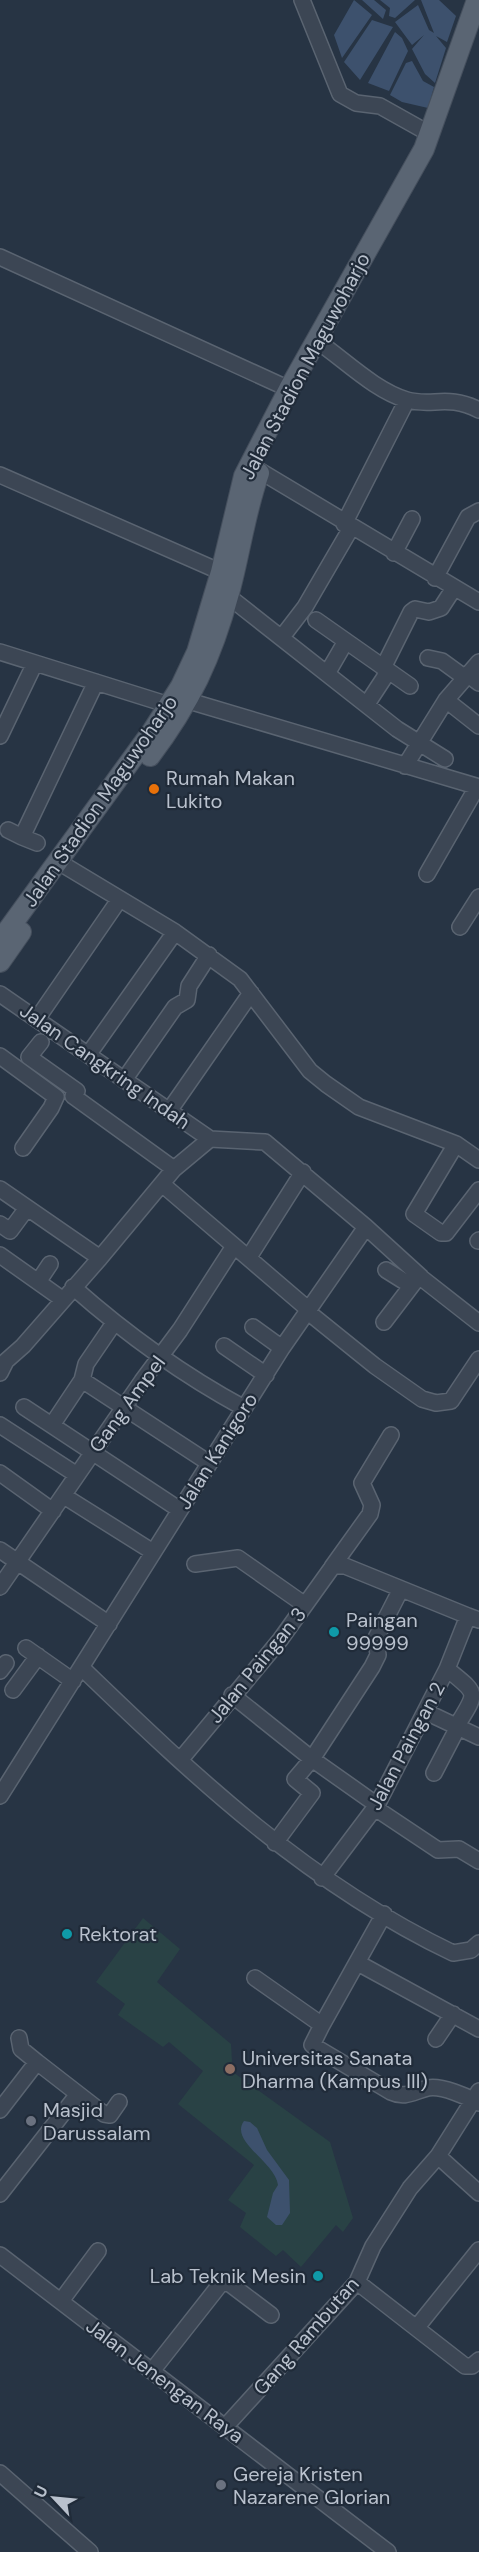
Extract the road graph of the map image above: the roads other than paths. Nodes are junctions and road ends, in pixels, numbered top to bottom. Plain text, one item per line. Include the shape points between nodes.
1 (302, 0) edge
2 (477, 0) edge
3 (479, 38) edge
4 (430, 134) junction
5 (0, 257) edge
6 (322, 345) junction
7 (289, 388) junction
8 (407, 400) junction
9 (479, 410) edge
10 (260, 471) junction
11 (0, 475) edge
12 (479, 511) edge
13 (412, 519) dead end
14 (347, 526) junction
15 (394, 553) junction
16 (221, 572) junction
17 (435, 578) junction
18 (454, 588) junction
19 (228, 596) junction
20 (479, 602) edge
21 (316, 620) dead end
22 (282, 637) junction
23 (346, 641) junction
24 (0, 652) edge
25 (202, 655) junction
26 (428, 658) dead end
27 (479, 662) edge
28 (35, 663) junction
29 (386, 670) junction
30 (328, 672) junction
31 (470, 678) edge
32 (96, 682) junction
33 (410, 686) dead end
34 (446, 700) junction
35 (179, 703) junction
36 (367, 704) junction
37 (479, 726) edge
38 (0, 736) edge
39 (419, 741) junction
40 (148, 747) junction
41 (445, 759) dead end
42 (405, 766) junction
43 (478, 787) edge
44 (37, 843) dead end
45 (67, 867) junction
46 (428, 874) dead end
47 (479, 897) edge
48 (119, 900) junction
49 (460, 927) dead end
50 (175, 932) junction
51 (0, 955) edge
52 (209, 955) junction
53 (251, 993) junction
54 (0, 994) edge
55 (37, 1019) junction
56 (41, 1041) dead end
57 (88, 1055) junction
58 (0, 1056) edge
59 (25, 1064) junction
60 (124, 1080) junction
61 (169, 1111) junction
62 (210, 1139) junction
63 (456, 1144) junction
64 (22, 1148) dead end
65 (479, 1160) edge
66 (174, 1169) junction
67 (303, 1172) junction
68 (162, 1184) junction
69 (0, 1189) edge
70 (479, 1190) edge
71 (27, 1208) junction
72 (0, 1224) edge
73 (366, 1227) junction
74 (234, 1246) junction
75 (0, 1255) edge
76 (249, 1257) junction
77 (100, 1258) junction
78 (50, 1264) dead end
79 (386, 1270) dead end
80 (416, 1281) junction
81 (38, 1282) junction
82 (73, 1287) junction
83 (62, 1299) junction
84 (308, 1311) junction
85 (384, 1322) dead end
86 (114, 1323) junction
87 (479, 1323) edge
88 (253, 1327) dead end
89 (224, 1346) dead end
90 (282, 1348) junction
91 (162, 1355) junction
92 (479, 1359) edge
93 (2, 1364) edge
94 (266, 1375) junction
95 (82, 1380) junction
96 (24, 1407) dead end
97 (123, 1407) junction
98 (244, 1408) junction
99 (0, 1425) edge
100 (52, 1425) junction
101 (391, 1435) dead end
102 (92, 1452) junction
103 (209, 1463) junction
104 (0, 1473) edge
105 (77, 1475) junction
106 (64, 1496) junction
107 (180, 1510) junction
108 (54, 1511) junction
109 (0, 1550) edge
110 (153, 1552) junction
111 (17, 1561) junction
112 (195, 1564) dead end
113 (331, 1568) junction
114 (0, 1587) edge
115 (401, 1589) junction
116 (305, 1605) junction
117 (473, 1618) edge
118 (109, 1624) junction
119 (82, 1668) junction
120 (447, 1669) junction
121 (74, 1681) junction
122 (13, 1690) dead end
123 (232, 1695) junction
124 (426, 1712) junction
125 (457, 1727) junction
126 (479, 1737) edge
127 (181, 1759) junction
128 (312, 1759) junction
129 (434, 1773) dead end
130 (2, 1790) edge
131 (376, 1806) junction
132 (275, 1843) junction
133 (479, 1861) edge
134 (322, 1878) junction
135 (384, 1914) junction
136 (479, 1943) edge
137 (358, 1963) junction
138 (255, 1978) dead end
139 (453, 2014) junction
140 (322, 2025) junction
141 (479, 2028) edge
142 (19, 2038) dead end
143 (436, 2038) dead end
144 (37, 2062) junction
145 (78, 2094) junction
146 (477, 2098) edge
147 (119, 2102) dead end
148 (0, 2110) edge
149 (438, 2156) junction
150 (479, 2193) edge
151 (0, 2194) edge
152 (479, 2250) edge
153 (99, 2251) dead end
154 (0, 2255) edge
155 (465, 2266) junction
156 (479, 2275) edge
157 (357, 2282) junction
158 (61, 2301) junction
159 (271, 2315) dead end
160 (417, 2327) junction
161 (479, 2360) edge
162 (152, 2371) junction
163 (225, 2427) junction
164 (0, 2473) edge
165 (90, 2552) edge
166 (388, 2552) edge

1 - 4 street via 340,94 356,103 380,106
2 - 4 main road, Jalan Stadion Maguwoharjo
3 - 6 main road, Jalan Stadion Maguwoharjo via 448,124 426,171
4 - 6 main road, Jalan Stadion Maguwoharjo
5 - 7 street
6 - 7 main road, Jalan Stadion Maguwoharjo
6 - 8 street via 375,383
6 - 10 main road, Jalan Stadion Maguwoharjo
7 - 16 main road, Jalan Stadion Maguwoharjo via 244,476
8 - 9 street via 451,400
8 - 14 street
10 - 14 street
10 - 19 main road, Jalan Stadion Maguwoharjo
11 - 16 street
12 - 17 street via 468,517
13 - 15 street
14 - 15 street
14 - 22 street via 305,607
15 - 17 street
16 - 25 main road, Jalan Stadion Maguwoharjo
17 - 18 street
18 - 20 street
18 - 29 street via 441,608 411,612
19 - 22 street
19 - 25 main road, Jalan Stadion Maguwoharjo
21 - 23 street
22 - 30 street
23 - 29 street
23 - 30 street
24 - 28 street
25 - 35 main road, Jalan Stadion Maguwoharjo
26 - 31 street via 442,661
27 - 31 street
28 - 32 street
28 - 38 street
29 - 33 street
29 - 36 street
30 - 36 street
31 - 34 street
32 - 35 street
32 - 44 street via 15,833
34 - 37 street
34 - 39 street
35 - 40 main road, Jalan Stadion Maguwoharjo
35 - 42 street
36 - 39 street
39 - 41 street
39 - 42 street
40 - 45 main road, Jalan Stadion Maguwoharjo
40 - 51 main road, Jalan Stadion Maguwoharjo
42 - 43 street
43 - 46 street
45 - 48 street
45 - 51 main road, Jalan Stadion Maguwoharjo
47 - 49 street
48 - 50 street
48 - 55 street
50 - 52 street
50 - 57 street
52 - 53 street via 240,979
52 - 60 street via 189,986 187,1000 175,1007
53 - 61 street
53 - 63 street via 310,1071 326,1084 359,1107
54 - 55 street, Jalan Cangkring Indah
55 - 57 street, Jalan Cangkring Indah
56 - 59 street
57 - 60 street, Jalan Cangkring Indah
58 - 59 street
59 - 64 street via 56,1097
59 - 66 street via 77,1091 73,1096
60 - 61 street, Jalan Cangkring Indah
61 - 62 street, Jalan Cangkring Indah
62 - 66 street
62 - 67 street via 260,1140
63 - 65 street
63 - 70 street via 414,1214 443,1233
66 - 68 street
67 - 73 street
67 - 76 street
68 - 74 street
68 - 77 street
69 - 71 street
71 - 72 street via 10,1231
71 - 77 street
73 - 80 street
73 - 84 street, Jalan Kanigoro
74 - 76 street
74 - 91 street, Gang Ampel
75 - 81 street
76 - 84 street
77 - 82 street
78 - 81 street
79 - 80 street
80 - 85 street
80 - 87 street
81 - 83 street
82 - 83 street
82 - 86 street
83 - 93 street via 23,1346
84 - 90 street, Jalan Kanigoro
84 - 92 street via 375,1366 428,1402 451,1401
86 - 91 street
86 - 95 street via 86,1364
88 - 90 street
89 - 94 street
90 - 94 street, Jalan Kanigoro
91 - 97 street, Gang Ampel
91 - 98 street via 203,1386
94 - 98 street, Jalan Kanigoro
95 - 97 street
95 - 100 street
96 - 100 street
97 - 102 street, Gang Ampel
97 - 103 street
98 - 103 street, Jalan Kanigoro
99 - 105 street
100 - 102 street
101 - 113 street, Jalan Paingan 3 via 362,1482 372,1505 370,1514
102 - 105 street, Gang Ampel
102 - 107 street
103 - 107 street, Jalan Kanigoro
104 - 108 street
105 - 106 street, Gang Ampel
106 - 108 street, Gang Ampel
106 - 110 street
107 - 110 street, Jalan Kanigoro
108 - 111 street, Gang Ampel
109 - 111 street
110 - 118 street, Jalan Kanigoro
111 - 114 street, Gang Ampel
111 - 118 street
112 - 116 street via 238,1558
113 - 115 street via 345,1566
113 - 116 street, Jalan Paingan 3
115 - 117 street
115 - 128 street via 376,1638 375,1661
116 - 123 street, Jalan Paingan 3
117 - 120 street, Jalan Paingan 2
118 - 119 street, Jalan Kanigoro
119 - 121 street, Jalan Kanigoro
119 - 127 street
120 - 124 street, Jalan Paingan 2
120 - 125 street via 474,1692
121 - 122 street via 32,1652
121 - 130 street, Jalan Kanigoro
123 - 127 street, Jalan Paingan 3
123 - 128 street
124 - 125 street
124 - 131 street, Jalan Paingan 2
125 - 126 street
125 - 129 street
127 - 132 street
128 - 131 street
128 - 132 street via 295,1779 312,1792
131 - 133 street via 438,1850 459,1849
131 - 134 street, Jalan Paingan 2
132 - 134 street
134 - 135 street
135 - 136 street via 453,1953 471,1950
135 - 137 street
137 - 139 street
137 - 140 street
138 - 140 street
139 - 141 street
139 - 143 street
140 - 146 street via 312,2045 391,2092 414,2094 434,2088
142 - 144 street via 21,2049
144 - 145 street
144 - 148 street
145 - 147 street via 106,2115
145 - 151 street
146 - 149 street, Gang Rambutan
149 - 150 street
149 - 157 street, Gang Rambutan via 410,2188 373,2246
152 - 155 street
153 - 158 street
154 - 158 street, Jalan Jenengan Raya
155 - 156 street
155 - 160 street
157 - 160 street
157 - 163 street, Gang Rambutan
158 - 162 street, Jalan Jenengan Raya
159 - 162 street, Gang Rambutan via 222,2282
160 - 161 street via 465,2366
162 - 163 street, Jalan Jenengan Raya
163 - 166 street, Jalan Jenengan Raya
164 - 165 street

